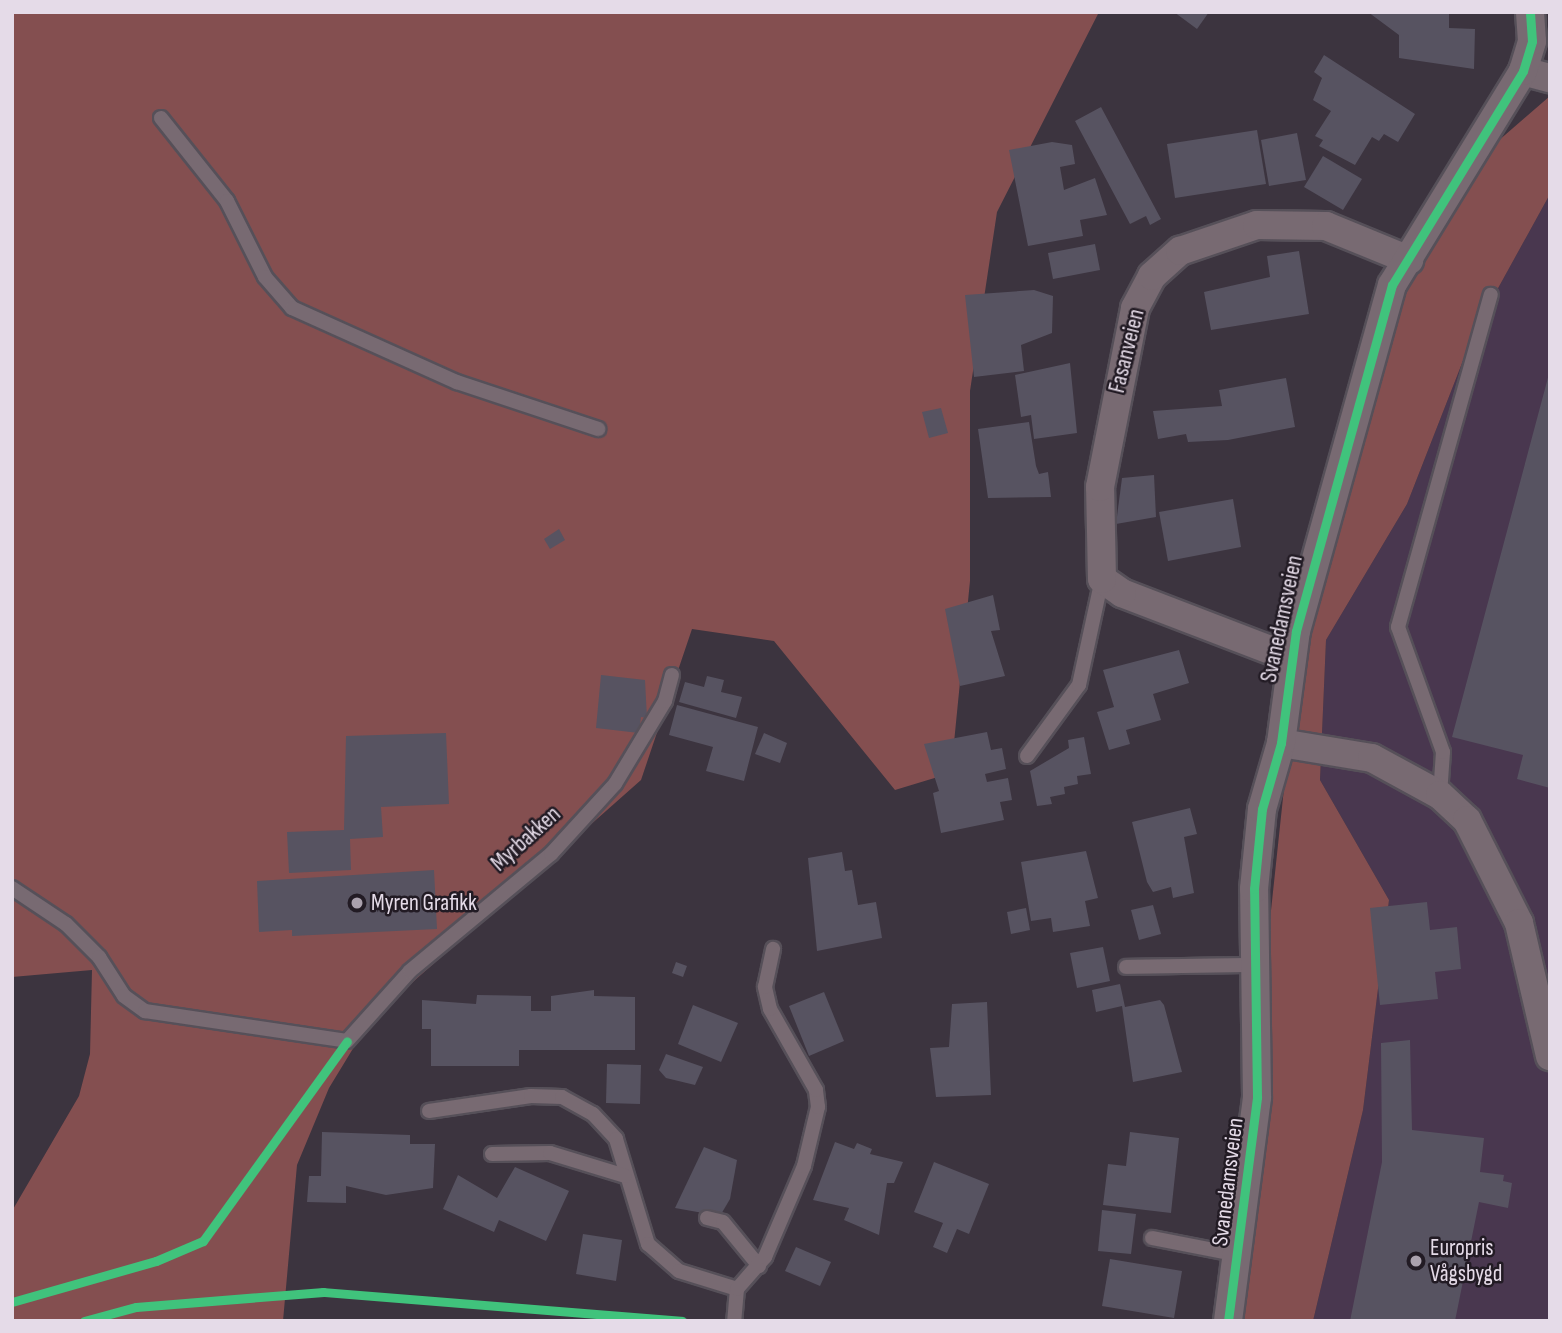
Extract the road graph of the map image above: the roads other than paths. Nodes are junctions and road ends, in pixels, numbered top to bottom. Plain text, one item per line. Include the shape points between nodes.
1 (1530, 12) edge
2 (1536, 75) edge
3 (161, 118) dead end
4 (1409, 260) junction
5 (1490, 295) dead end
6 (598, 429) dead end
7 (1102, 579) junction
8 (1291, 658) junction
9 (672, 675) dead end
10 (1281, 743) junction
11 (1027, 756) dead end
12 (1440, 795) junction
13 (12, 888) edge
14 (773, 949) dead end
15 (1255, 965) junction
16 (1126, 967) dead end
17 (1550, 1056) edge
18 (429, 1111) dead end
19 (492, 1154) dead end
20 (625, 1176) junction
21 (707, 1218) dead end
22 (1152, 1238) dead end
23 (1239, 1255) junction
24 (759, 1266) junction
25 (737, 1289) junction
26 (734, 1321) edge
27 (1228, 1321) edge

1 - 2 street, Svanedamsveien
2 - 4 street, Svanedamsveien
3 - 6 lane via 227,201 265,277 292,308 457,382
4 - 7 street, Fasanveien via 1326,226 1294,222 1218,234 1180,251 1152,276 1135,309 1100,487
4 - 8 street, Svanedamsveien via 1392,285 1371,355
5 - 12 lane via 1398,626 1443,752
7 - 8 street via 1122,593
7 - 11 lane, Fasanveien via 1079,685
8 - 10 street, Svanedamsveien
9 - 13 lane, Myrbakken via 664,701 615,784 551,854 410,971 347,1041 145,1011 113,983 99,957 66,925
10 - 12 street via 1372,758
10 - 15 street, Svanedamsveien via 1262,809
12 - 17 street via 1466,820 1503,882 1519,923
14 - 24 lane via 765,987 770,1009 816,1090 818,1107 804,1166
15 - 16 lane
15 - 23 street, Svanedamsveien via 1257,1097
18 - 20 lane via 493,1099 562,1097 593,1114 616,1139
19 - 20 lane via 550,1153
20 - 25 lane via 638,1222 660,1259
21 - 24 lane via 723,1222
22 - 23 lane, Svanedamsveien
23 - 27 street, Svanedamsveien
24 - 25 lane
25 - 26 lane

